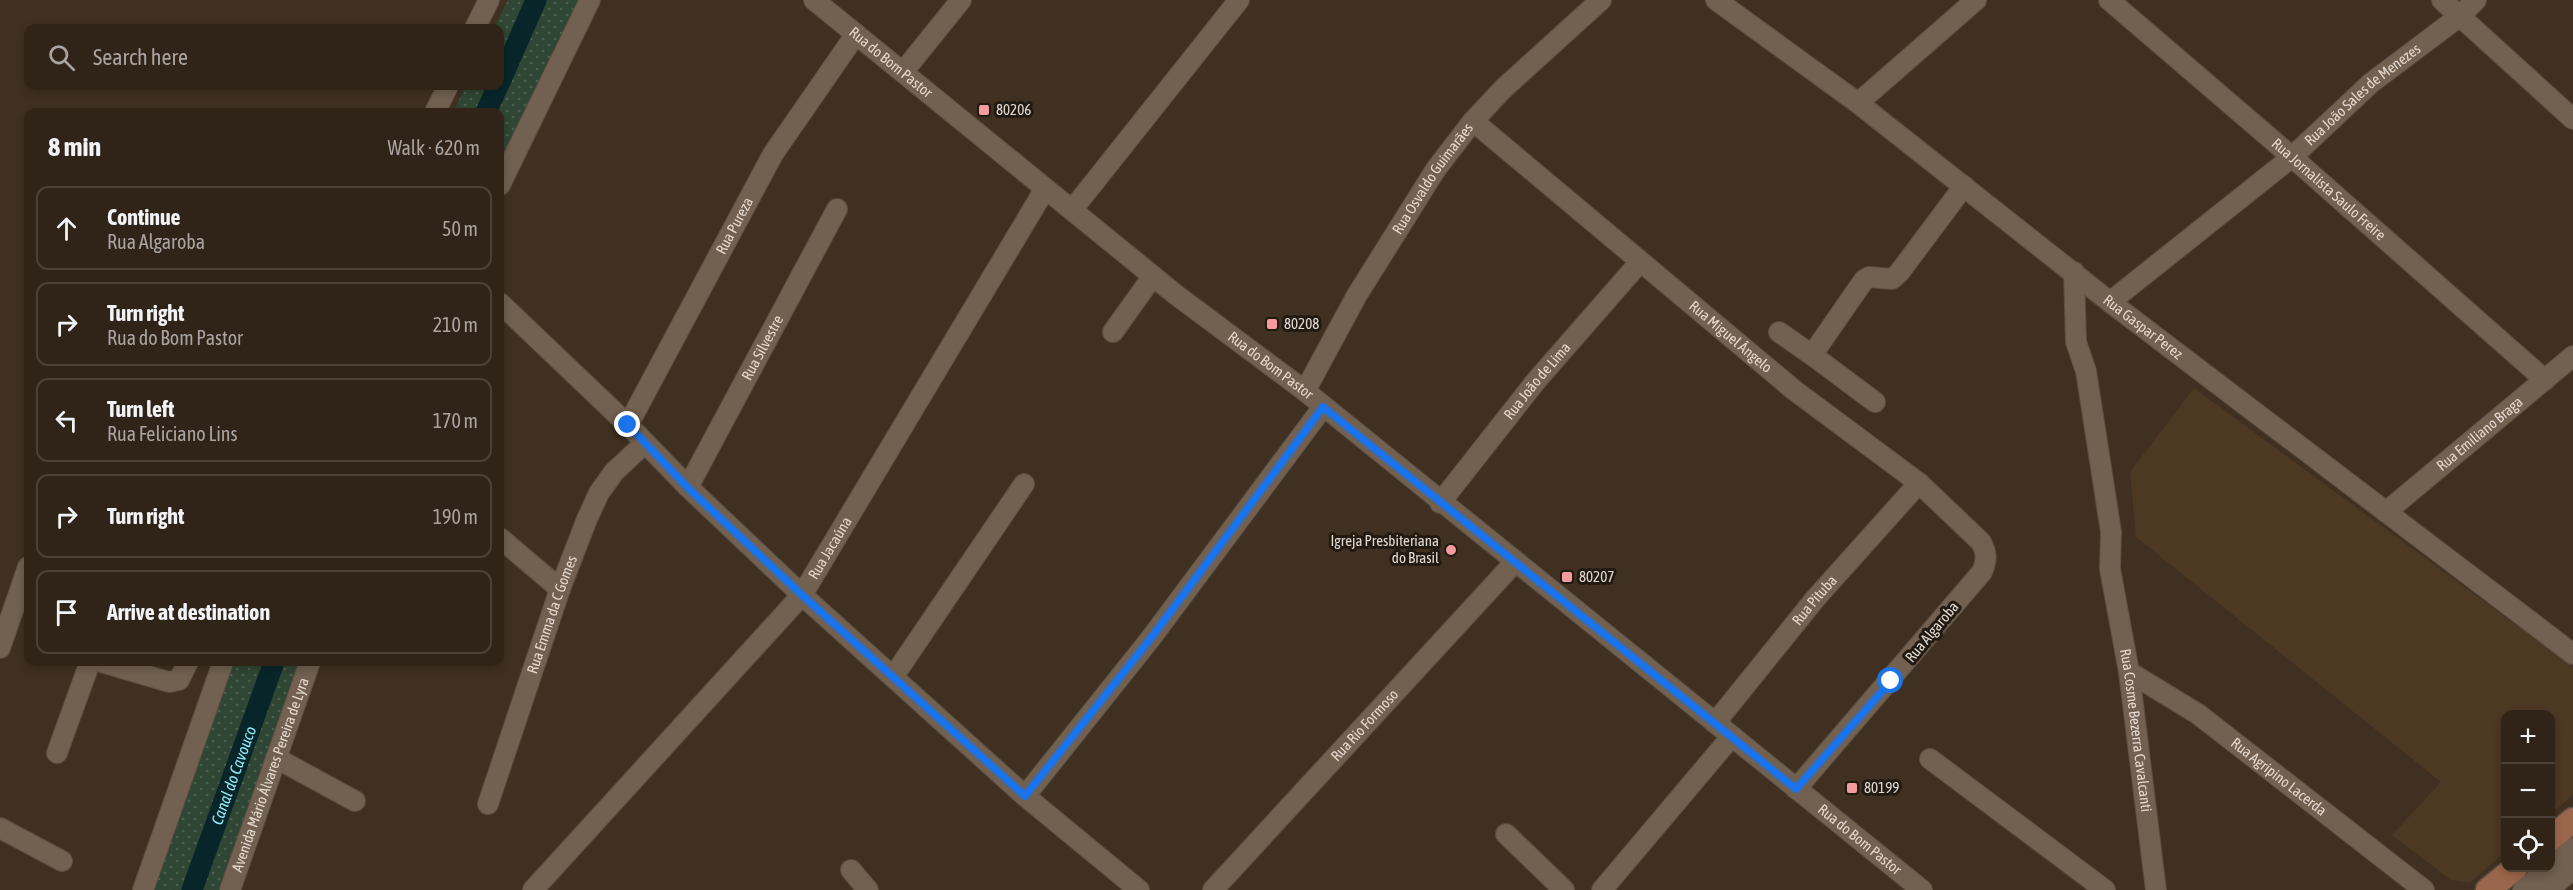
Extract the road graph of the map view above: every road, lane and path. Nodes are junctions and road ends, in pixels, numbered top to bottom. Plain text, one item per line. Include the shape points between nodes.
1 (489, 0) edge
2 (590, 0) edge
3 (814, 0) edge
4 (961, 0) edge
5 (1239, 0) edge
6 (1601, 0) edge
7 (1716, 0) edge
8 (1976, 0) edge
9 (2109, 0) edge
10 (2442, 0) edge
11 (2476, 0) edge
12 (2460, 16) junction
13 (477, 24) edge
14 (856, 34) junction
15 (903, 72) junction
16 (446, 90) edge
17 (1858, 103) junction
18 (437, 108) edge
19 (2573, 119) edge
20 (1473, 121) junction
21 (2292, 157) junction
22 (504, 177) edge
23 (1964, 186) junction
24 (1045, 189) junction
25 (837, 209) dead end
26 (1072, 210) junction
27 (1640, 262) junction
28 (2074, 272) junction
29 (1153, 276) junction
30 (2110, 302) junction
31 (504, 307) edge
32 (1113, 332) dead end
33 (1779, 332) dead end
34 (1812, 355) junction
35 (2573, 356) edge
36 (2545, 380) junction
37 (1305, 391) junction
38 (1875, 402) dead end
39 (1323, 407) junction
40 (628, 425) junction
41 (644, 444) junction
42 (1919, 483) junction
43 (1024, 484) dead end
44 (688, 488) junction
45 (1440, 503) junction
46 (2386, 512) junction
47 (504, 541) edge
48 (1986, 551) joint
49 (1515, 562) junction
50 (560, 589) junction
51 (24, 592) edge
52 (802, 595) junction
53 (20, 616) edge
54 (0, 648) edge
55 (2573, 654) edge
56 (89, 666) edge
57 (115, 666) edge
58 (186, 666) edge
59 (222, 666) edge
60 (309, 666) edge
61 (2129, 672) junction
62 (893, 677) junction
63 (1715, 723) junction
64 (1732, 736) junction
65 (57, 753) dead end
66 (276, 758) junction
67 (1930, 759) dead end
68 (1796, 789) junction
69 (1025, 796) junction
70 (355, 801) dead end
71 (488, 804) dead end
72 (2573, 820) edge
73 (0, 828) edge
74 (1506, 834) dead end
75 (2555, 835) edge
76 (2573, 848) edge
77 (62, 861) dead end
78 (2555, 863) edge
79 (2573, 869) edge
80 (851, 870) dead end
81 (2510, 872) edge
82 (2544, 872) edge
83 (544, 886) edge
84 (143, 890) edge
85 (230, 890) edge
86 (868, 890) edge
87 (1139, 890) edge
88 (1213, 890) edge
89 (1564, 890) edge
90 (1602, 890) edge
91 (1922, 890) edge
92 (2105, 890) edge
93 (2156, 890) edge
94 (2424, 890) edge
95 (2488, 890) edge
96 (2523, 890) edge
97 (2548, 890) edge

1 - 13 street
2 - 22 street
3 - 14 street, Rua do Bom Pastor
4 - 15 street
5 - 26 street
6 - 20 street, Rua Osvaldo Guimarães
7 - 17 street, Rua Gaspar Perez
8 - 17 street
9 - 21 street, Rua Jornalista Saulo Freire
10 - 12 street
11 - 12 street, Rua João Sales de Menezes
12 - 19 street
12 - 21 street, Rua João Sales de Menezes via 2371,84
14 - 15 street, Rua do Bom Pastor
14 - 40 street, Rua Pureza via 773,154
15 - 24 street, Rua do Bom Pastor
16 - 18 street
17 - 23 street, Rua Gaspar Perez
20 - 27 street, Rua Miguel Ângelo
20 - 37 street, Rua Osvaldo Guimarães via 1436,169 1369,276
21 - 30 street, Rua João Sales de Menezes
21 - 36 street, Rua Jornalista Saulo Freire
23 - 28 street, Rua Gaspar Perez
23 - 34 street via 1899,273 1892,279 1864,280
24 - 26 street, Rua do Bom Pastor
24 - 52 street, Rua Jacaúna
25 - 44 street, Rua Silvestre
26 - 29 street, Rua do Bom Pastor
27 - 42 street, Rua Miguel Ângelo via 1794,390
27 - 45 street, Rua João de Lima via 1536,381
28 - 30 street, Rua Gaspar Perez
28 - 61 street, Rua Cosme Bezerra Cavalcanti via 2076,342 2086,371 2111,532 2110,569
29 - 32 street
29 - 37 street, Rua do Bom Pastor
30 - 46 street, Rua Gaspar Perez
31 - 40 street
33 - 34 street
34 - 38 street
35 - 36 street, Rua Emiliano Braga
36 - 46 street, Rua Emiliano Braga
37 - 39 street, Rua do Bom Pastor
39 - 45 street, Rua do Bom Pastor
39 - 69 street via 1151,638
40 - 41 street
41 - 44 street
41 - 50 street, Rua Emma da C Gomes via 614,472 599,493
42 - 48 street, Rua Miguel Ângelo
42 - 63 street, Rua Pituba via 1815,599
43 - 62 street
44 - 52 street
45 - 49 street, Rua do Bom Pastor
46 - 55 street, Rua Gaspar Perez
47 - 50 street
48 - 68 street, Rua Algaroba via 1982,572
49 - 63 street, Rua do Bom Pastor
49 - 88 street, Rua Rio Formoso
50 - 71 street, Rua Emma da C Gomes
51 - 53 street
52 - 62 street
52 - 83 street, Rua Jacaúna
53 - 54 street
56 - 65 street
57 - 58 street via 169,682 178,680
59 - 84 street
60 - 66 street, Avenida Mário Álvares Pereira de Lyra
61 - 93 street, Rua Cosme Bezerra Cavalcanti
61 - 94 street, Rua Agripino Lacerda via 2198,714
62 - 69 street
63 - 64 street, Rua do Bom Pastor
64 - 68 street, Rua do Bom Pastor
64 - 90 street
66 - 70 street
66 - 85 street, Avenida Mário Álvares Pereira de Lyra
67 - 92 street
68 - 91 street, Rua do Bom Pastor
69 - 87 street
72 - 75 main road
73 - 77 street
74 - 89 street
76 - 78 street
79 - 97 street
80 - 86 street
81 - 95 main road
82 - 96 street

